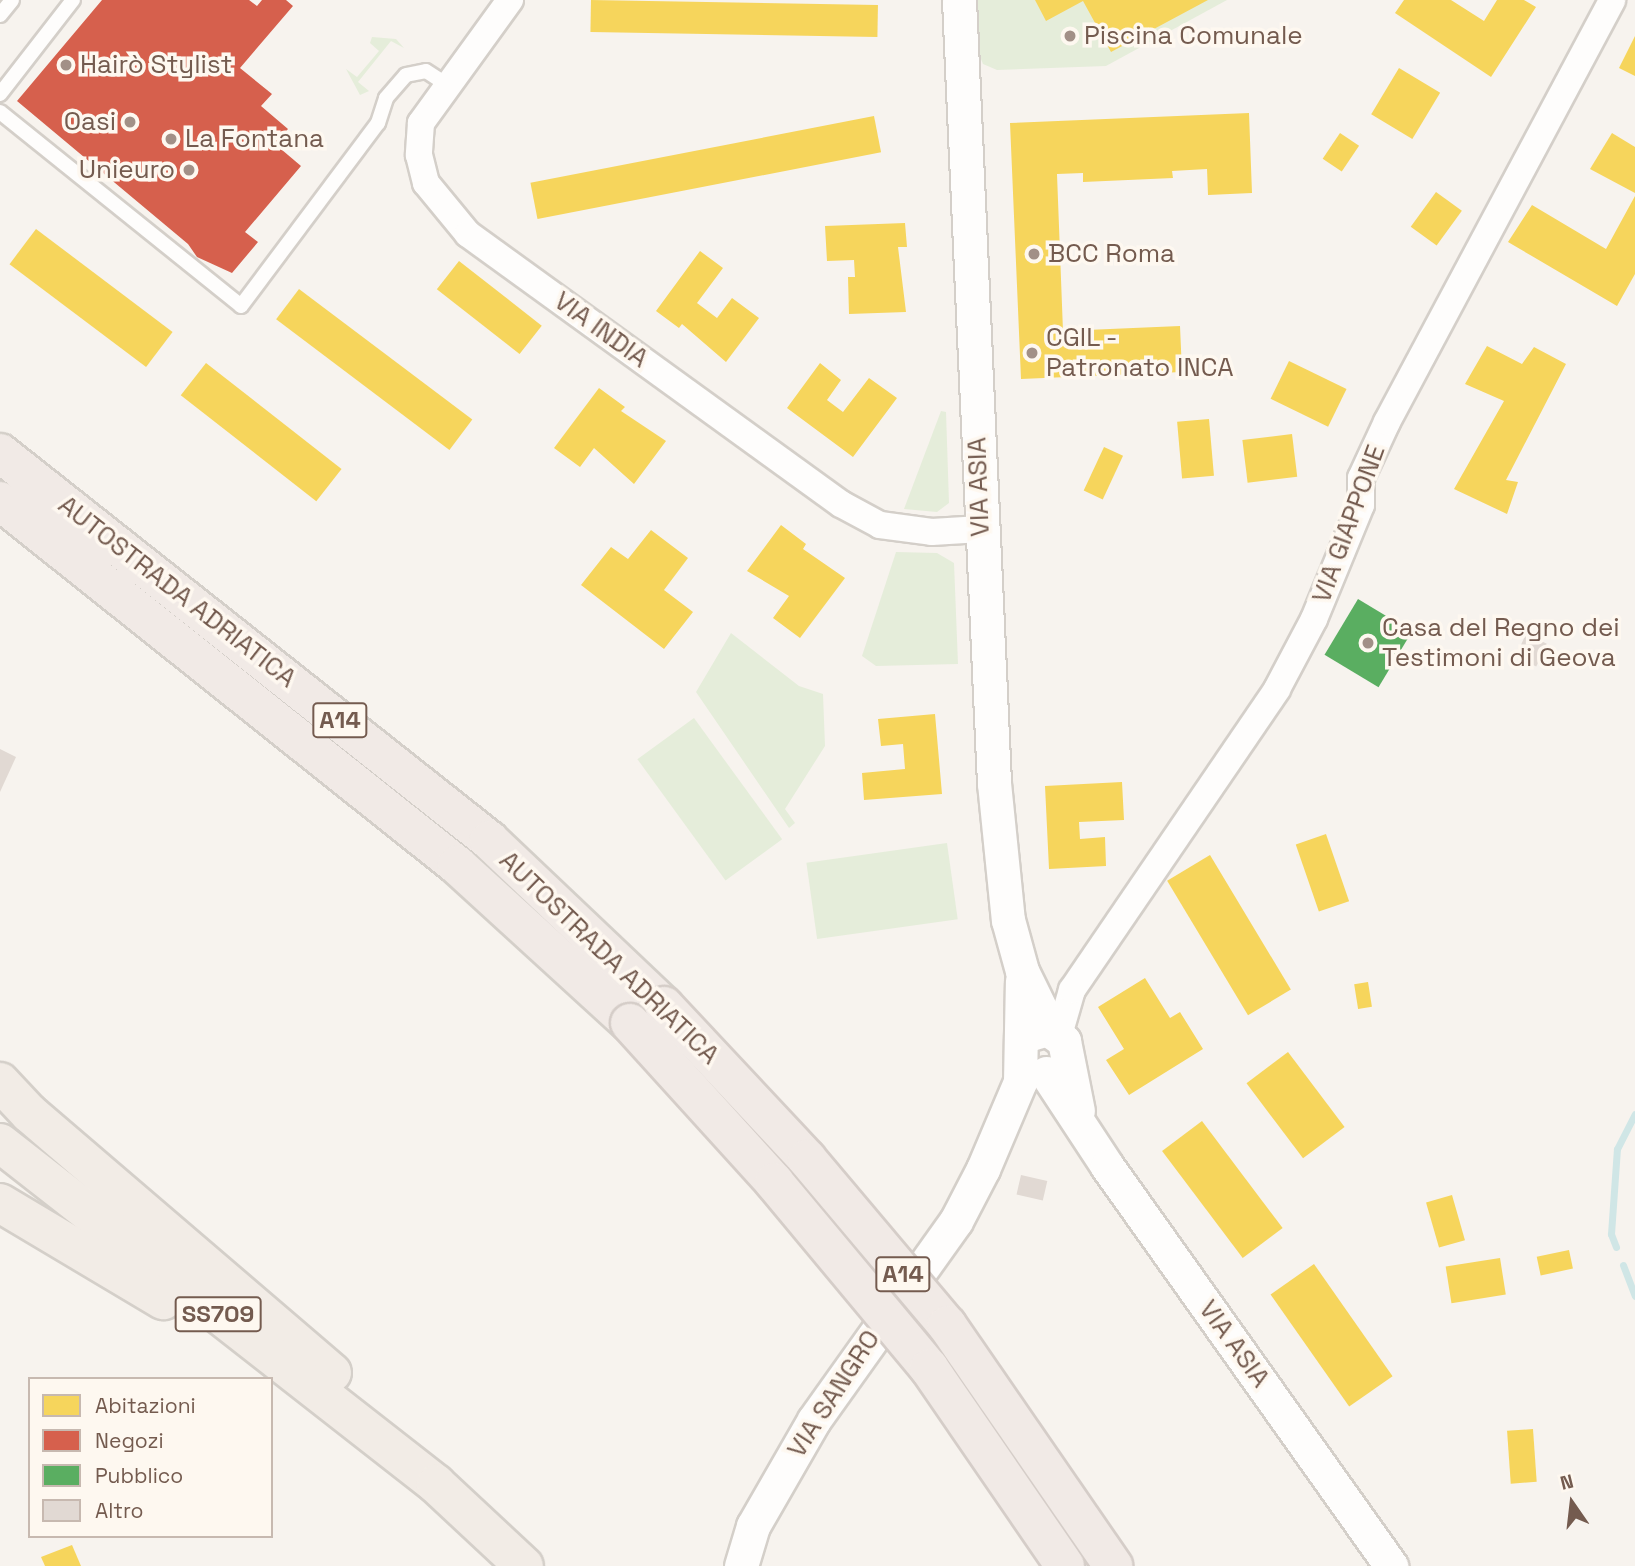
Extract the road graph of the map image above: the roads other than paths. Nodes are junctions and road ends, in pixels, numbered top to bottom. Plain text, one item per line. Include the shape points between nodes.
1 (12, 0) edge
2 (73, 0) edge
3 (510, 0) edge
4 (959, 0) edge
5 (1612, 0) edge
6 (0, 15) edge
7 (446, 84) junction
8 (0, 94) edge
9 (0, 112) edge
10 (0, 453) edge
11 (0, 501) edge
12 (981, 529) junction
13 (1022, 971) junction
14 (1072, 990) junction
15 (1040, 1049) junction
16 (0, 1082) edge
17 (0, 1143) edge
18 (0, 1203) edge
19 (268, 1377) edge
20 (273, 1380) edge
21 (436, 1484) junction
22 (524, 1566) edge
23 (741, 1566) edge
24 (1065, 1566) edge
25 (1113, 1566) edge
26 (1391, 1566) edge

1 - 6 lane
2 - 8 lane
3 - 7 street, VIA INDIA
4 - 12 street, VIA ASIA
5 - 14 street, VIA GIAPPONE via 1387,422 1361,478 1361,505 1314,619 1254,723
7 - 9 lane via 426,71 406,75 386,99 378,123 241,306
7 - 12 street, VIA INDIA via 421,123 419,155 426,183 468,234 841,504 880,525 932,532
10 - 25 highway, AUTOSTRADA ADRIATICA / A14, bridge via 489,840 664,1006 807,1159 947,1325
11 - 24 highway, AUTOSTRADA ADRIATICA / A14, bridge via 457,864 630,1023 774,1182 929,1368
12 - 13 street, VIA ASIA via 994,783 1009,920
13 - 15 street, VIA ASIA
13 - 15 street, VIA ASIA
14 - 15 street, VIA GIAPPONE
14 - 15 street via 1060,999
15 - 23 street, VIA SANGRO via 956,1221 814,1420 753,1526
15 - 26 street, VIA ASIA via 1107,1166
16 - 21 highway via 29,1114 328,1369
17 - 21 highway, SS709
18 - 19 highway via 135,1280
20 - 21 highway via 400,1473
21 - 22 highway, SS709

